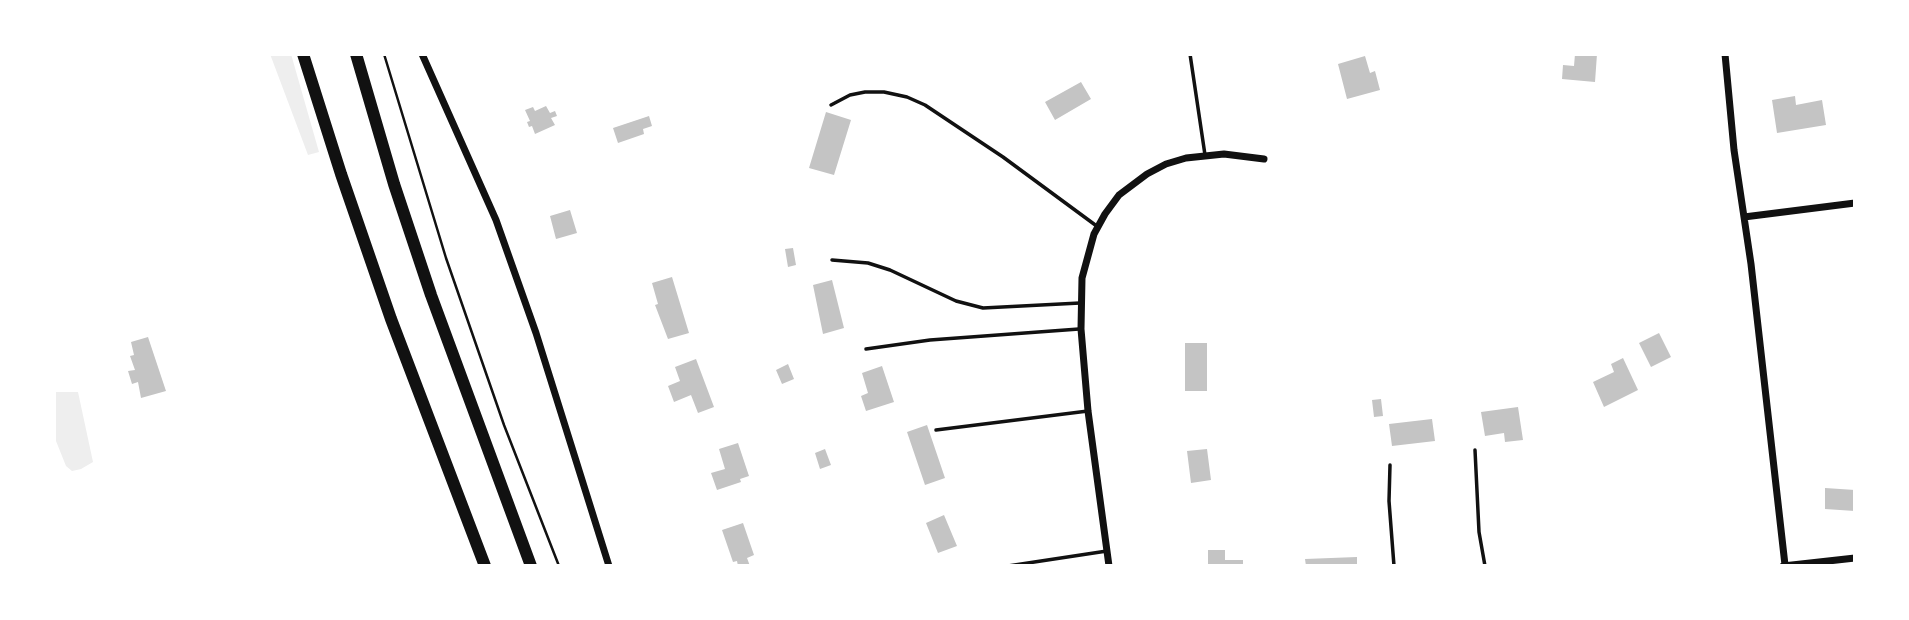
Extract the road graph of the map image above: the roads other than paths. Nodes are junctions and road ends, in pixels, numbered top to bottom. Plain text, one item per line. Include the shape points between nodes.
1 (303, 54) edge
2 (356, 54) edge
3 (422, 54) edge
4 (1190, 54) edge
5 (1725, 54) edge
6 (831, 105) dead end
7 (1205, 155) junction
8 (1264, 159) dead end
9 (1855, 203) edge
10 (1744, 217) junction
11 (1098, 226) junction
12 (832, 260) dead end
13 (1080, 303) junction
14 (1081, 329) junction
15 (866, 349) dead end
16 (1088, 411) junction
17 (936, 430) dead end
18 (1475, 450) dead end
19 (1390, 465) dead end
20 (1107, 551) junction
21 (1855, 558) edge
22 (1787, 565) edge
23 (485, 566) edge
24 (531, 566) edge
25 (609, 566) edge
26 (1008, 566) edge
27 (1109, 566) edge
28 (1394, 566) edge
29 (1485, 566) edge

1 - 23 highway via 391,319
2 - 24 highway via 431,295
3 - 25 street via 496,220
4 - 7 lane
5 - 10 street
6 - 11 lane via 850,95 884,92 925,105
7 - 8 street
7 - 11 street via 1147,174 1119,195
9 - 10 street
10 - 22 street
11 - 13 street via 1086,256
12 - 13 lane via 868,263 983,308
13 - 14 street
14 - 15 lane
14 - 16 street
16 - 17 lane
16 - 20 street
18 - 29 lane
19 - 28 lane
20 - 26 lane
20 - 27 street
21 - 22 street

